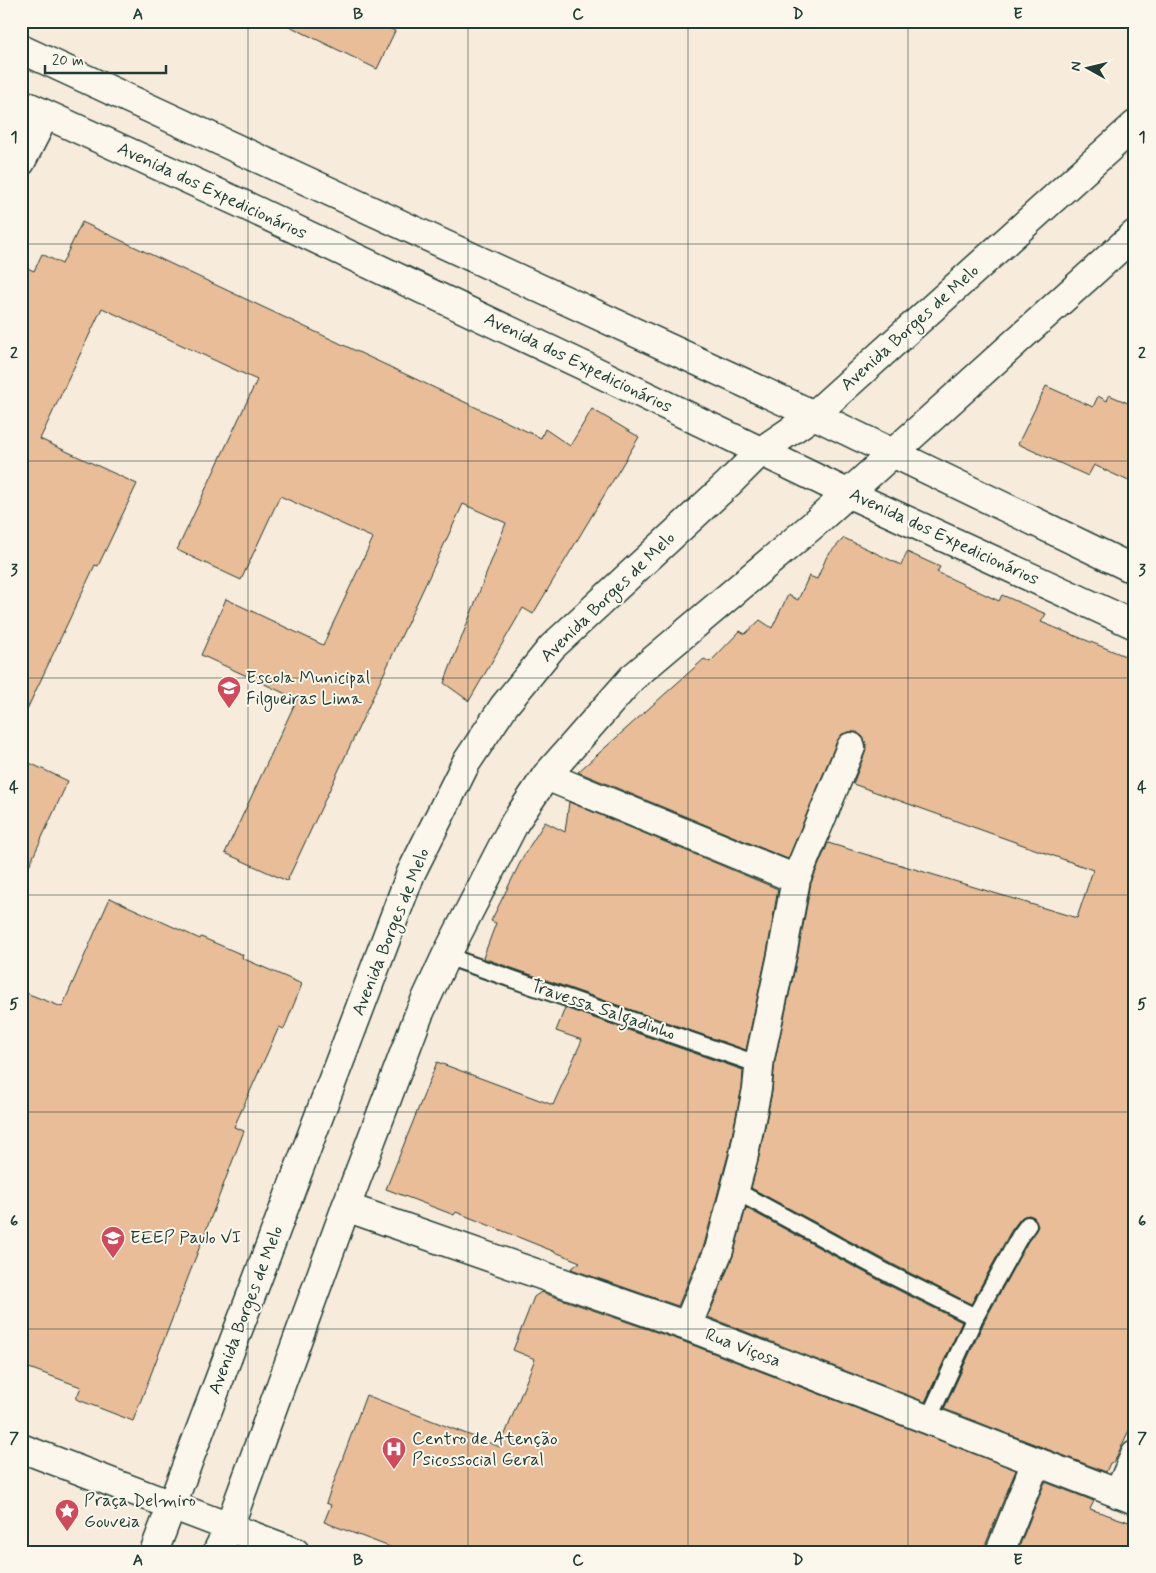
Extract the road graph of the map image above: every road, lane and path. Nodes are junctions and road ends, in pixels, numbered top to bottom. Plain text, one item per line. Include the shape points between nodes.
1 (21, 49) edge
2 (33, 109) edge
3 (1135, 125) edge
4 (21, 162) edge
5 (1135, 234) edge
6 (814, 415) junction
7 (761, 451) junction
8 (893, 453) junction
9 (847, 494) junction
10 (1135, 570) edge
11 (1135, 625) edge
12 (852, 747) dead end
13 (546, 776) junction
14 (796, 879) junction
15 (446, 956) junction
16 (760, 1065) junction
17 (734, 1190) junction
18 (346, 1207) junction
19 (1028, 1225) dead end
20 (974, 1317) junction
21 (687, 1326) junction
22 (928, 1420) junction
23 (21, 1448) edge
24 (1135, 1455) edge
25 (1036, 1462) junction
26 (1126, 1497) edge
27 (172, 1505) junction
28 (229, 1526) junction
29 (154, 1552) edge
30 (218, 1552) edge
31 (295, 1552) edge
32 (1000, 1552) edge

1 - 6 main road
2 - 4 main road
2 - 7 main road, Avenida dos Expedicionários via 240,203
3 - 6 main road, Avenida Borges de Melo
5 - 8 main road
6 - 7 main road, Avenida Borges de Melo
6 - 8 main road
7 - 9 main road, Avenida dos Expedicionários
7 - 27 main road, Avenida Borges de Melo via 552,646 504,706 466,763 411,873
8 - 9 main road
8 - 10 main road
9 - 11 main road, Avenida dos Expedicionários
9 - 13 main road via 632,678
12 - 14 main road
13 - 14 main road
13 - 15 main road via 515,822
14 - 16 main road
15 - 16 lane, Travessa Salgadinho
15 - 18 main road via 419,1014
16 - 17 main road via 743,1160
17 - 20 lane
17 - 21 main road via 719,1250
18 - 21 main road, Rua Viçosa
18 - 28 main road
19 - 20 lane
20 - 22 lane
21 - 22 main road, Rua Viçosa
22 - 25 main road, Rua Viçosa
23 - 27 main road
24 - 26 main road
25 - 26 main road, Rua Viçosa
25 - 32 main road
27 - 28 main road
27 - 29 main road, Avenida Borges de Melo
28 - 30 main road
28 - 31 main road

